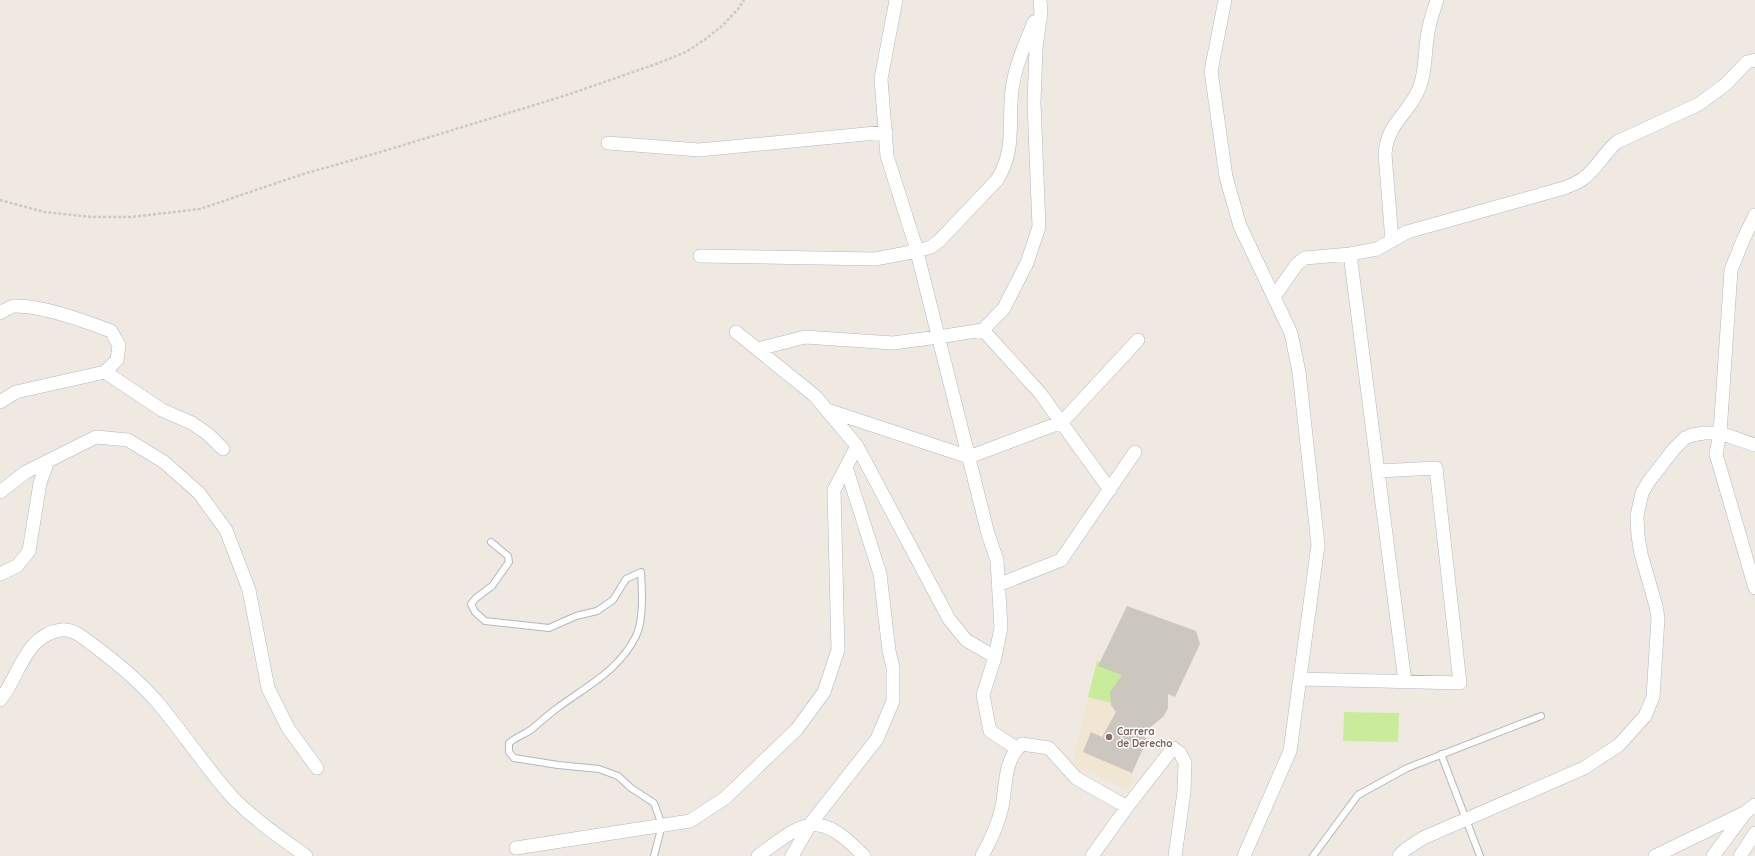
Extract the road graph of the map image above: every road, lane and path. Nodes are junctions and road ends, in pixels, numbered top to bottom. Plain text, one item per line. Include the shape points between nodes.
1 (744, 0) edge
2 (896, 0) edge
3 (1226, 0) edge
4 (1437, 0) edge
5 (1040, 3) edge
6 (1755, 60) edge
7 (886, 132) junction
8 (608, 143) dead end
9 (0, 200) edge
10 (1755, 215) edge
11 (1392, 241) junction
12 (917, 251) junction
13 (1350, 254) junction
14 (700, 256) dead end
15 (1274, 297) junction
16 (0, 313) edge
17 (983, 330) junction
18 (736, 332) dead end
19 (938, 337) junction
20 (1138, 340) dead end
21 (758, 349) junction
22 (105, 372) junction
23 (0, 402) edge
24 (827, 410) junction
25 (1062, 422) junction
26 (1720, 434) junction
27 (1755, 445) edge
28 (857, 446) junction
29 (223, 449) dead end
30 (1135, 452) dead end
31 (968, 457) junction
32 (48, 460) junction
33 (846, 467) junction
34 (1378, 471) junction
35 (1110, 490) junction
36 (0, 492) edge
37 (491, 542) dead end
38 (0, 574) edge
39 (998, 585) junction
40 (1755, 588) edge
41 (995, 657) junction
42 (1300, 679) junction
43 (1405, 682) junction
44 (0, 700) edge
45 (1541, 716) dead end
46 (1016, 748) junction
47 (1441, 754) junction
48 (317, 768) dead end
49 (1127, 807) junction
50 (1750, 809) edge
51 (1466, 820) junction
52 (811, 823) junction
53 (662, 825) junction
54 (1755, 833) edge
55 (516, 848) dead end
56 (306, 856) edge
57 (654, 856) edge
58 (758, 856) edge
59 (792, 856) edge
60 (864, 856) edge
61 (982, 856) edge
62 (1092, 856) edge
63 (1175, 856) edge
64 (1244, 856) edge
65 (1313, 856) edge
66 (1399, 856) edge
67 (1480, 856) edge
68 (1655, 856) edge
69 (1713, 856) edge
70 (1740, 856) edge

1 - 9 path via 723,25 706,38 686,52 656,64 564,96 300,175 200,209 131,217 92,217 44,212
2 - 7 street via 881,79
3 - 15 street via 1211,71 1226,177 1240,226
4 - 11 street via 1429,26 1422,81 1388,135 1386,144
5 - 12 street via 1017,65 1012,90 1009,154 1004,168 997,180 939,241
5 - 17 street via 1034,103 1039,226 1027,263 1004,308
6 - 11 street via 1746,62 1726,84 1699,104 1617,142 1578,183 1407,232
7 - 8 street via 699,150
7 - 12 street via 888,156
10 - 26 street via 1731,270
11 - 13 street via 1377,249
12 - 14 street via 875,259
12 - 19 street
13 - 15 street via 1305,258 1297,264
13 - 34 street
15 - 42 street via 1291,333 1299,372 1318,545
16 - 22 street via 12,306 38,309 111,331 119,345 117,360
17 - 19 street
17 - 25 street
18 - 21 street
19 - 21 street via 893,342 805,337
19 - 31 street
20 - 25 street
21 - 24 street via 815,396
22 - 23 street via 16,392
22 - 29 street via 162,410 192,423
24 - 28 street
24 - 31 street
25 - 31 street
25 - 35 street
26 - 27 street
26 - 40 street via 1716,454
26 - 51 street via 1704,433 1685,438 1642,493 1637,516 1638,536 1658,618 1653,697 1645,716 1619,745 1584,768
28 - 33 street
28 - 41 street via 950,619 966,640
30 - 35 street
31 - 39 street via 997,560
32 - 36 street via 26,472
32 - 38 street via 40,483 29,551 17,566
32 - 48 street via 96,437 128,440 164,462 199,492 226,530 249,590 268,688 288,728
33 - 52 street via 880,574 893,667 893,701 877,739
33 - 53 street via 834,490 838,650 824,692 797,729 725,798 690,820
34 - 43 street
34 - 43 street via 1436,468 1460,683
35 - 39 street via 1062,560
37 - 53 lane via 508,556 509,562 492,586 471,604 485,621 549,628 576,616 596,611 613,600 626,579 640,572 642,609 637,635 623,658 603,677 509,743 514,758 599,769 618,776 654,803
39 - 41 street via 1001,628
41 - 46 street via 983,695 985,712 990,731
42 - 43 street
42 - 64 street via 1290,751
44 - 56 street via 36,643 62,629 77,633 118,664 157,702 233,797 257,820
45 - 47 lane
46 - 49 street via 1022,744 1049,748 1076,778
46 - 61 street via 1007,770 1002,808 994,835
47 - 51 lane
47 - 65 lane via 1407,768 1358,795
49 - 62 street
49 - 63 street via 1173,748 1180,753 1185,763 1184,792
50 - 68 street
50 - 69 street
51 - 66 street via 1423,838
51 - 67 lane
52 - 58 street via 790,832
52 - 59 street
52 - 60 street via 829,827 848,840
53 - 55 street
53 - 57 lane
54 - 70 street

